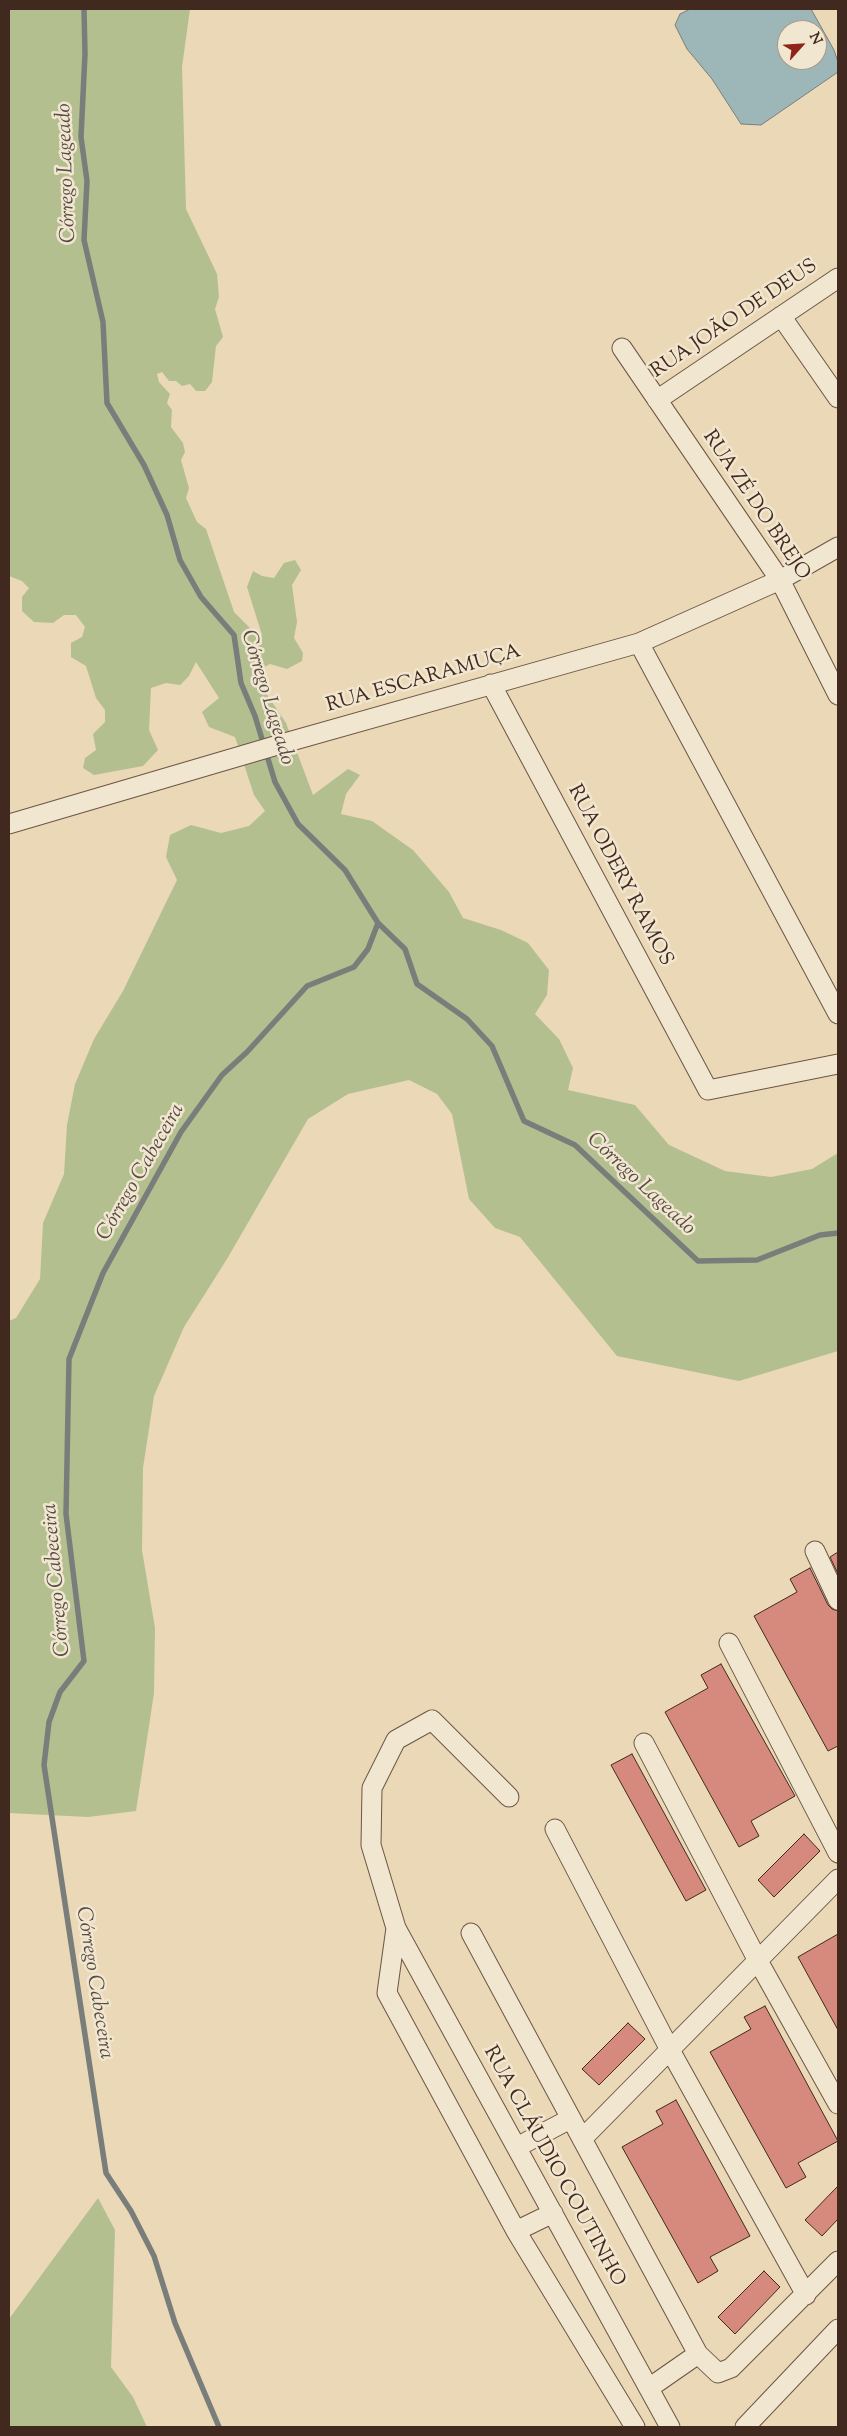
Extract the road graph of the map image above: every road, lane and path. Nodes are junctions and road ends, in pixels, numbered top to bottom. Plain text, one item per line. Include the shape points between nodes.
1 (838, 278) edge
2 (781, 316) junction
3 (622, 348) dead end
4 (838, 398) edge
5 (657, 400) junction
6 (838, 547) edge
7 (780, 580) junction
8 (639, 643) junction
9 (491, 684) junction
10 (838, 695) edge
11 (9, 824) edge
12 (838, 1014) edge
13 (838, 1064) edge
14 (815, 1551) dead end
15 (838, 1600) edge
16 (729, 1643) dead end
17 (644, 1744) dead end
18 (509, 1797) dead end
19 (555, 1829) dead end
20 (838, 1853) edge
21 (838, 1879) edge
22 (396, 1928) junction
23 (471, 1933) dead end
24 (758, 1961) junction
25 (670, 2050) junction
26 (838, 2104) edge
27 (570, 2119) junction
28 (582, 2140) junction
29 (517, 2147) junction
30 (553, 2213) junction
31 (516, 2231) junction
32 (838, 2261) edge
33 (806, 2295) junction
34 (838, 2329) edge
35 (698, 2354) junction
36 (649, 2388) junction
37 (635, 2427) edge
38 (670, 2427) edge
39 (745, 2427) edge

1 - 2 street, RUA JOÃO DE DEUS
2 - 4 street
2 - 5 street, RUA JOÃO DE DEUS
3 - 5 street, RUA ZÉ DO BREJO
5 - 7 street, RUA ZÉ DO BREJO
6 - 7 street, RUA ESCARAMUÇA
7 - 8 street, RUA ESCARAMUÇA
7 - 10 street, RUA ZÉ DO BREJO
8 - 9 street, RUA ESCARAMUÇA
8 - 12 street
9 - 11 street, RUA ESCARAMUÇA
9 - 13 street, RUA ODERY RAMOS via 708,1090
14 - 15 street
16 - 20 street
17 - 24 street
18 - 22 street, RUA CLÁUDIO COUTINHO via 432,1720 396,1740 372,1788 372,1845
19 - 25 street
21 - 24 street
22 - 29 street, RUA CLÁUDIO COUTINHO
22 - 31 street, RUA CLÁUDIO COUTINHO via 387,1993
23 - 27 street
24 - 25 street
24 - 26 street
25 - 28 street
25 - 33 street
27 - 28 street
27 - 29 street
28 - 35 street
29 - 30 street, RUA CLÁUDIO COUTINHO
30 - 31 street
30 - 36 street, RUA CLÁUDIO COUTINHO
31 - 37 street, RUA CLÁUDIO COUTINHO
32 - 33 street
33 - 35 street via 731,2368 718,2373
34 - 39 street
35 - 36 street
36 - 38 street, RUA CLÁUDIO COUTINHO

